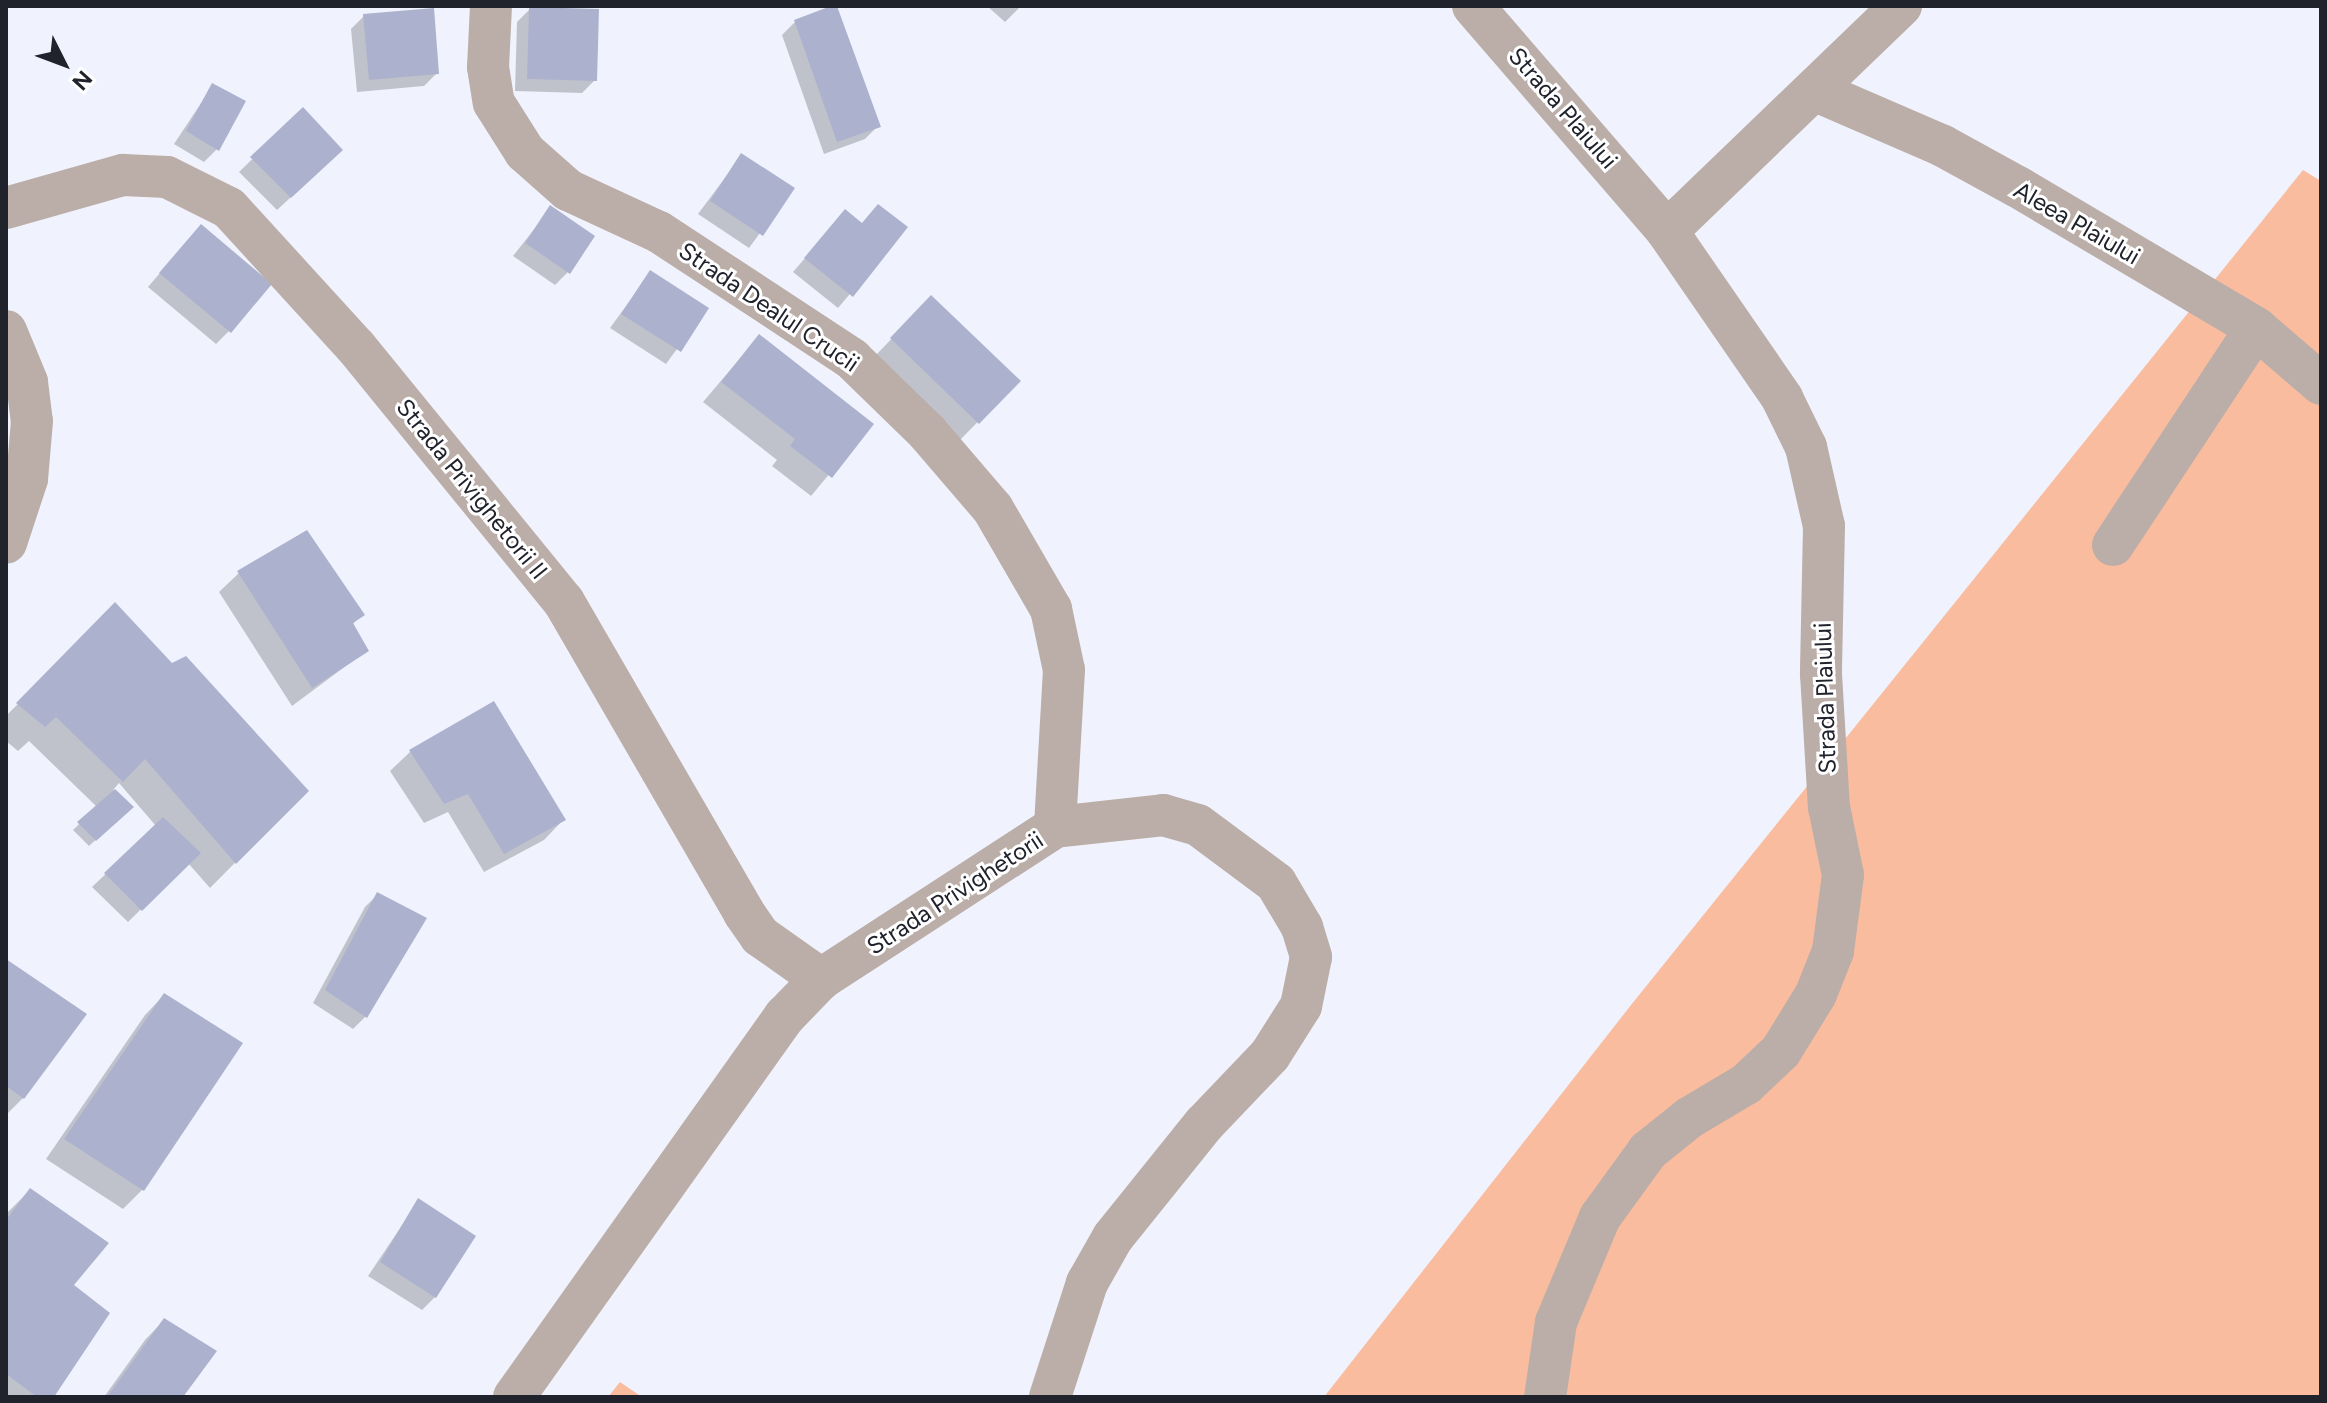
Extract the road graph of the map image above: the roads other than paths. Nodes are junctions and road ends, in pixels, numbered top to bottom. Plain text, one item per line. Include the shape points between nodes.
1 (491, 6) edge
2 (1473, 6) edge
3 (1901, 6) edge
4 (1816, 91) junction
5 (6, 208) edge
6 (1667, 231) junction
7 (2256, 328) junction
8 (6, 331) edge
9 (2321, 384) edge
10 (6, 543) edge
11 (2113, 545) dead end
12 (1055, 827) junction
13 (821, 979) junction
14 (514, 1397) edge
15 (1050, 1397) edge
16 (1545, 1397) edge

1 - 12 street, Strada Dealul Crucii via 488,67 494,103 525,152 568,190 659,232 852,359 927,432 993,509 1051,609 1064,670
2 - 6 street, Strada Plaiului
3 - 4 street
4 - 6 street
4 - 7 street, Aleea Plaiului via 1943,146
5 - 13 street, Strada Privighetorii II via 123,175 167,177 229,208 356,347 564,602 744,913 760,936
6 - 16 street, Strada Plaiului via 1782,398 1806,447 1817,488 1824,526 1821,674 1829,807 1843,875 1841,914 1816,994 1781,1051 1746,1084 1689,1118 1648,1151 1600,1217 1556,1322
7 - 9 street, Aleea Plaiului
7 - 11 street
8 - 10 street via 27,382 32,421 27,479
12 - 13 street, Strada Privighetorii
12 - 15 street, Strada Privighetorii via 1163,815 1198,825 1276,883 1302,927 1311,957 1301,1006 1270,1055 1204,1124 1113,1237 1087,1283
13 - 14 street, Strada Privighetorii via 785,1016

